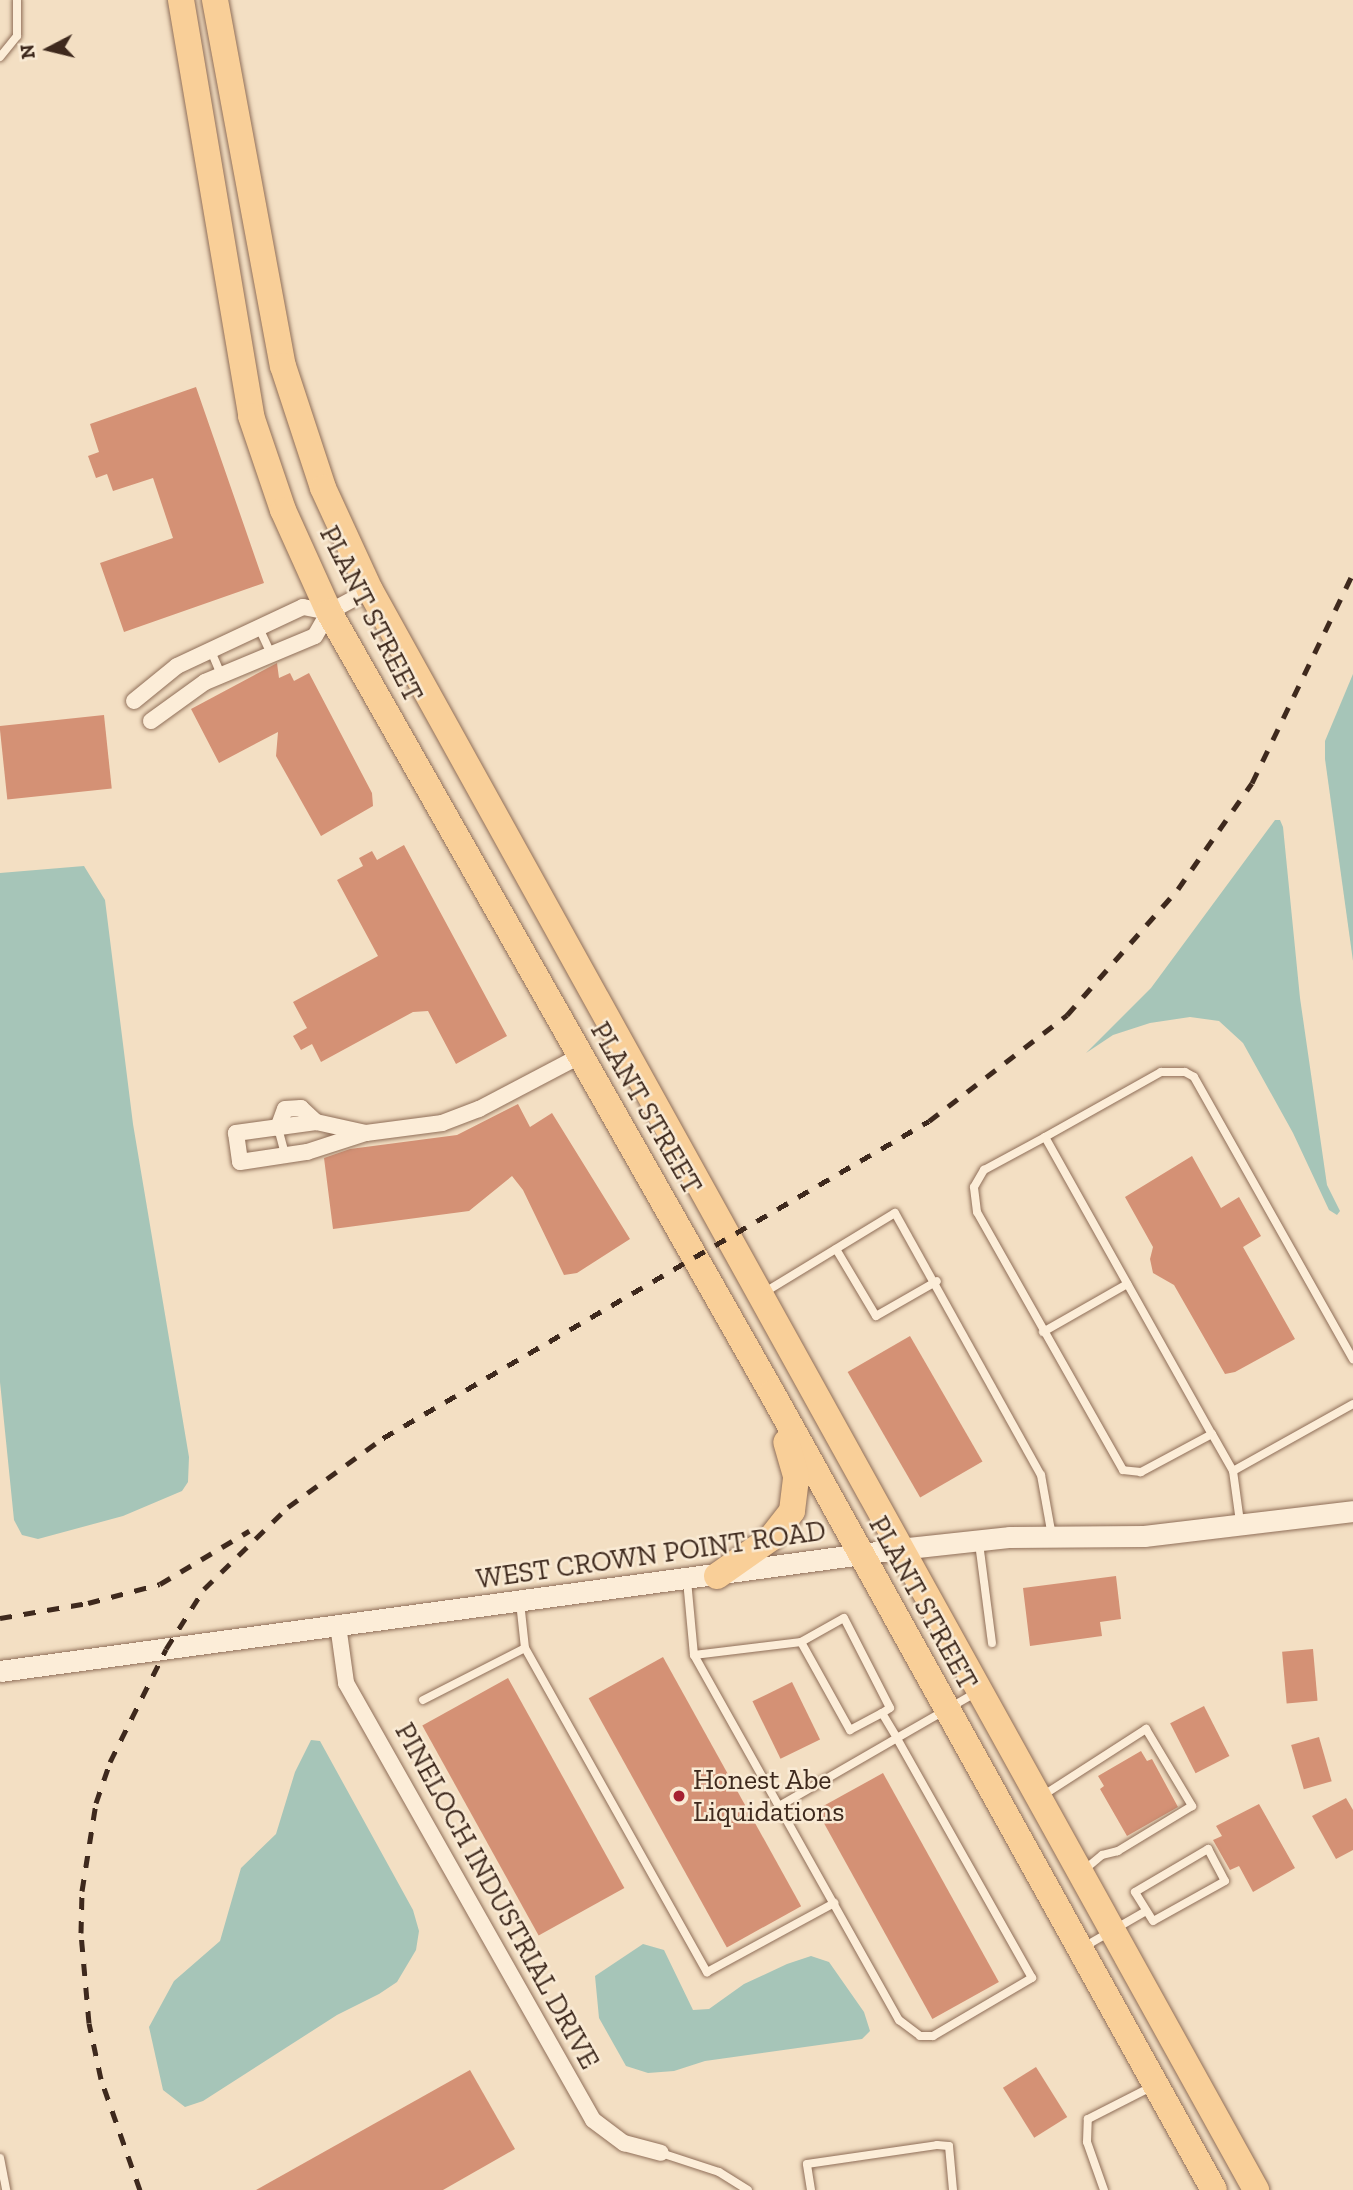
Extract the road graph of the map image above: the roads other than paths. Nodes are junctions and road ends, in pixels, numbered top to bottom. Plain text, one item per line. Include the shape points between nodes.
1 (17, 0) edge
2 (181, 0) edge
3 (215, 0) edge
4 (0, 57) edge
5 (370, 590) junction
6 (329, 611) junction
7 (260, 628) junction
8 (211, 651) junction
9 (271, 654) junction
10 (221, 675) junction
11 (134, 701) dead end
12 (151, 722) dead end
13 (533, 974) junction
14 (598, 1003) junction
15 (580, 1056) junction
16 (640, 1079) junction
17 (278, 1128) junction
18 (366, 1133) junction
19 (1045, 1137) junction
20 (285, 1154) junction
21 (836, 1249) junction
22 (937, 1281) junction
23 (1127, 1284) junction
24 (760, 1295) junction
25 (1043, 1332) junction
26 (1353, 1359) edge
27 (772, 1393) junction
28 (1353, 1404) edge
29 (1212, 1434) junction
30 (1233, 1471) junction
31 (1353, 1511) edge
32 (1240, 1525) junction
33 (1052, 1536) junction
34 (979, 1540) junction
35 (899, 1549) junction
36 (861, 1555) junction
37 (717, 1576) junction
38 (687, 1580) junction
39 (519, 1601) junction
40 (338, 1625) junction
41 (801, 1642) junction
42 (992, 1643) dead end
43 (525, 1648) junction
44 (694, 1654) junction
45 (0, 1671) edge
46 (980, 1690) junction
47 (424, 1700) dead end
48 (946, 1710) junction
49 (882, 1713) junction
50 (897, 1738) junction
51 (1040, 1798) junction
52 (781, 1805) junction
53 (1082, 1872) junction
54 (834, 1903) junction
55 (1146, 1911) junction
56 (1114, 1928) junction
57 (1081, 1949) junction
58 (1156, 2085) junction
59 (661, 2153) joint
60 (0, 2158) edge
61 (6, 2190) edge
62 (748, 2190) edge
63 (811, 2190) edge
64 (953, 2190) edge
65 (1104, 2190) edge
66 (1213, 2190) edge
67 (1232, 2190) edge
68 (1256, 2190) edge

1 - 4 lane via 17,36
2 - 6 main road, PLANT STREET via 251,416 283,510
3 - 5 main road, PLANT STREET via 282,366 323,488
5 - 6 street
5 - 14 main road, PLANT STREET
6 - 7 street via 303,607
6 - 9 street via 315,636
6 - 13 main road, PLANT STREET
7 - 8 street
7 - 9 lane
8 - 10 lane
8 - 11 street via 177,666
9 - 10 street
10 - 12 street
13 - 14 main road via 555,993
13 - 15 main road, PLANT STREET
14 - 16 main road, PLANT STREET
15 - 16 main road via 596,1050 608,1053
15 - 18 street via 479,1109 442,1123
15 - 27 main road, PLANT STREET
16 - 24 main road, PLANT STREET
17 - 18 street via 316,1122
17 - 20 lane
17 - 20 street via 236,1133 240,1162
18 - 20 street via 307,1152
19 - 23 lane
19 - 25 lane via 984,1170 974,1187 974,1200
19 - 26 lane via 1161,1072 1185,1072 1194,1077
21 - 22 lane via 876,1316
21 - 22 lane via 895,1213
21 - 24 lane
22 - 33 lane via 1041,1475
23 - 25 lane
23 - 29 lane
24 - 35 main road, PLANT STREET
25 - 29 lane via 1123,1470 1141,1472
27 - 36 main road, PLANT STREET
27 - 37 main road via 796,1476 792,1511 771,1538
28 - 30 lane
29 - 30 lane
30 - 32 lane
31 - 32 street, WEST CROWN POINT ROAD
32 - 33 street, WEST CROWN POINT ROAD via 1144,1536
33 - 34 street, WEST CROWN POINT ROAD
34 - 35 street, WEST CROWN POINT ROAD
34 - 42 lane
35 - 36 street, WEST CROWN POINT ROAD
35 - 46 main road, PLANT STREET
36 - 37 street, WEST CROWN POINT ROAD
36 - 48 main road, PLANT STREET
37 - 38 street, WEST CROWN POINT ROAD
38 - 39 street, WEST CROWN POINT ROAD
38 - 44 lane
39 - 40 street, WEST CROWN POINT ROAD
39 - 43 lane
40 - 45 street, WEST CROWN POINT ROAD
40 - 59 street, PINELOCH INDUSTRIAL DRIVE via 346,1683 593,2120 624,2143
41 - 44 lane
41 - 49 lane via 849,1730
41 - 49 lane via 844,1618 890,1708
43 - 47 lane
43 - 54 lane via 707,1972
44 - 52 lane
46 - 48 lane
46 - 51 main road, PLANT STREET
48 - 50 lane
48 - 57 main road, PLANT STREET
49 - 50 lane
50 - 52 lane
50 - 54 lane via 1032,1978 933,2036 920,2036 898,2020
51 - 53 main road, PLANT STREET
51 - 53 lane via 1146,1729 1192,1806 1118,1851 1102,1855
52 - 54 lane
53 - 56 main road, PLANT STREET
55 - 55 lane via 1153,1921 1225,1881 1208,1849 1135,1892
55 - 56 lane
56 - 57 lane
56 - 68 main road, PLANT STREET
57 - 58 main road, PLANT STREET
58 - 65 lane via 1088,2119 1087,2142
58 - 66 main road, PLANT STREET
58 - 67 main road via 1182,2101
59 - 62 lane via 719,2172
60 - 61 lane
63 - 64 lane via 807,2165 937,2145 949,2146

